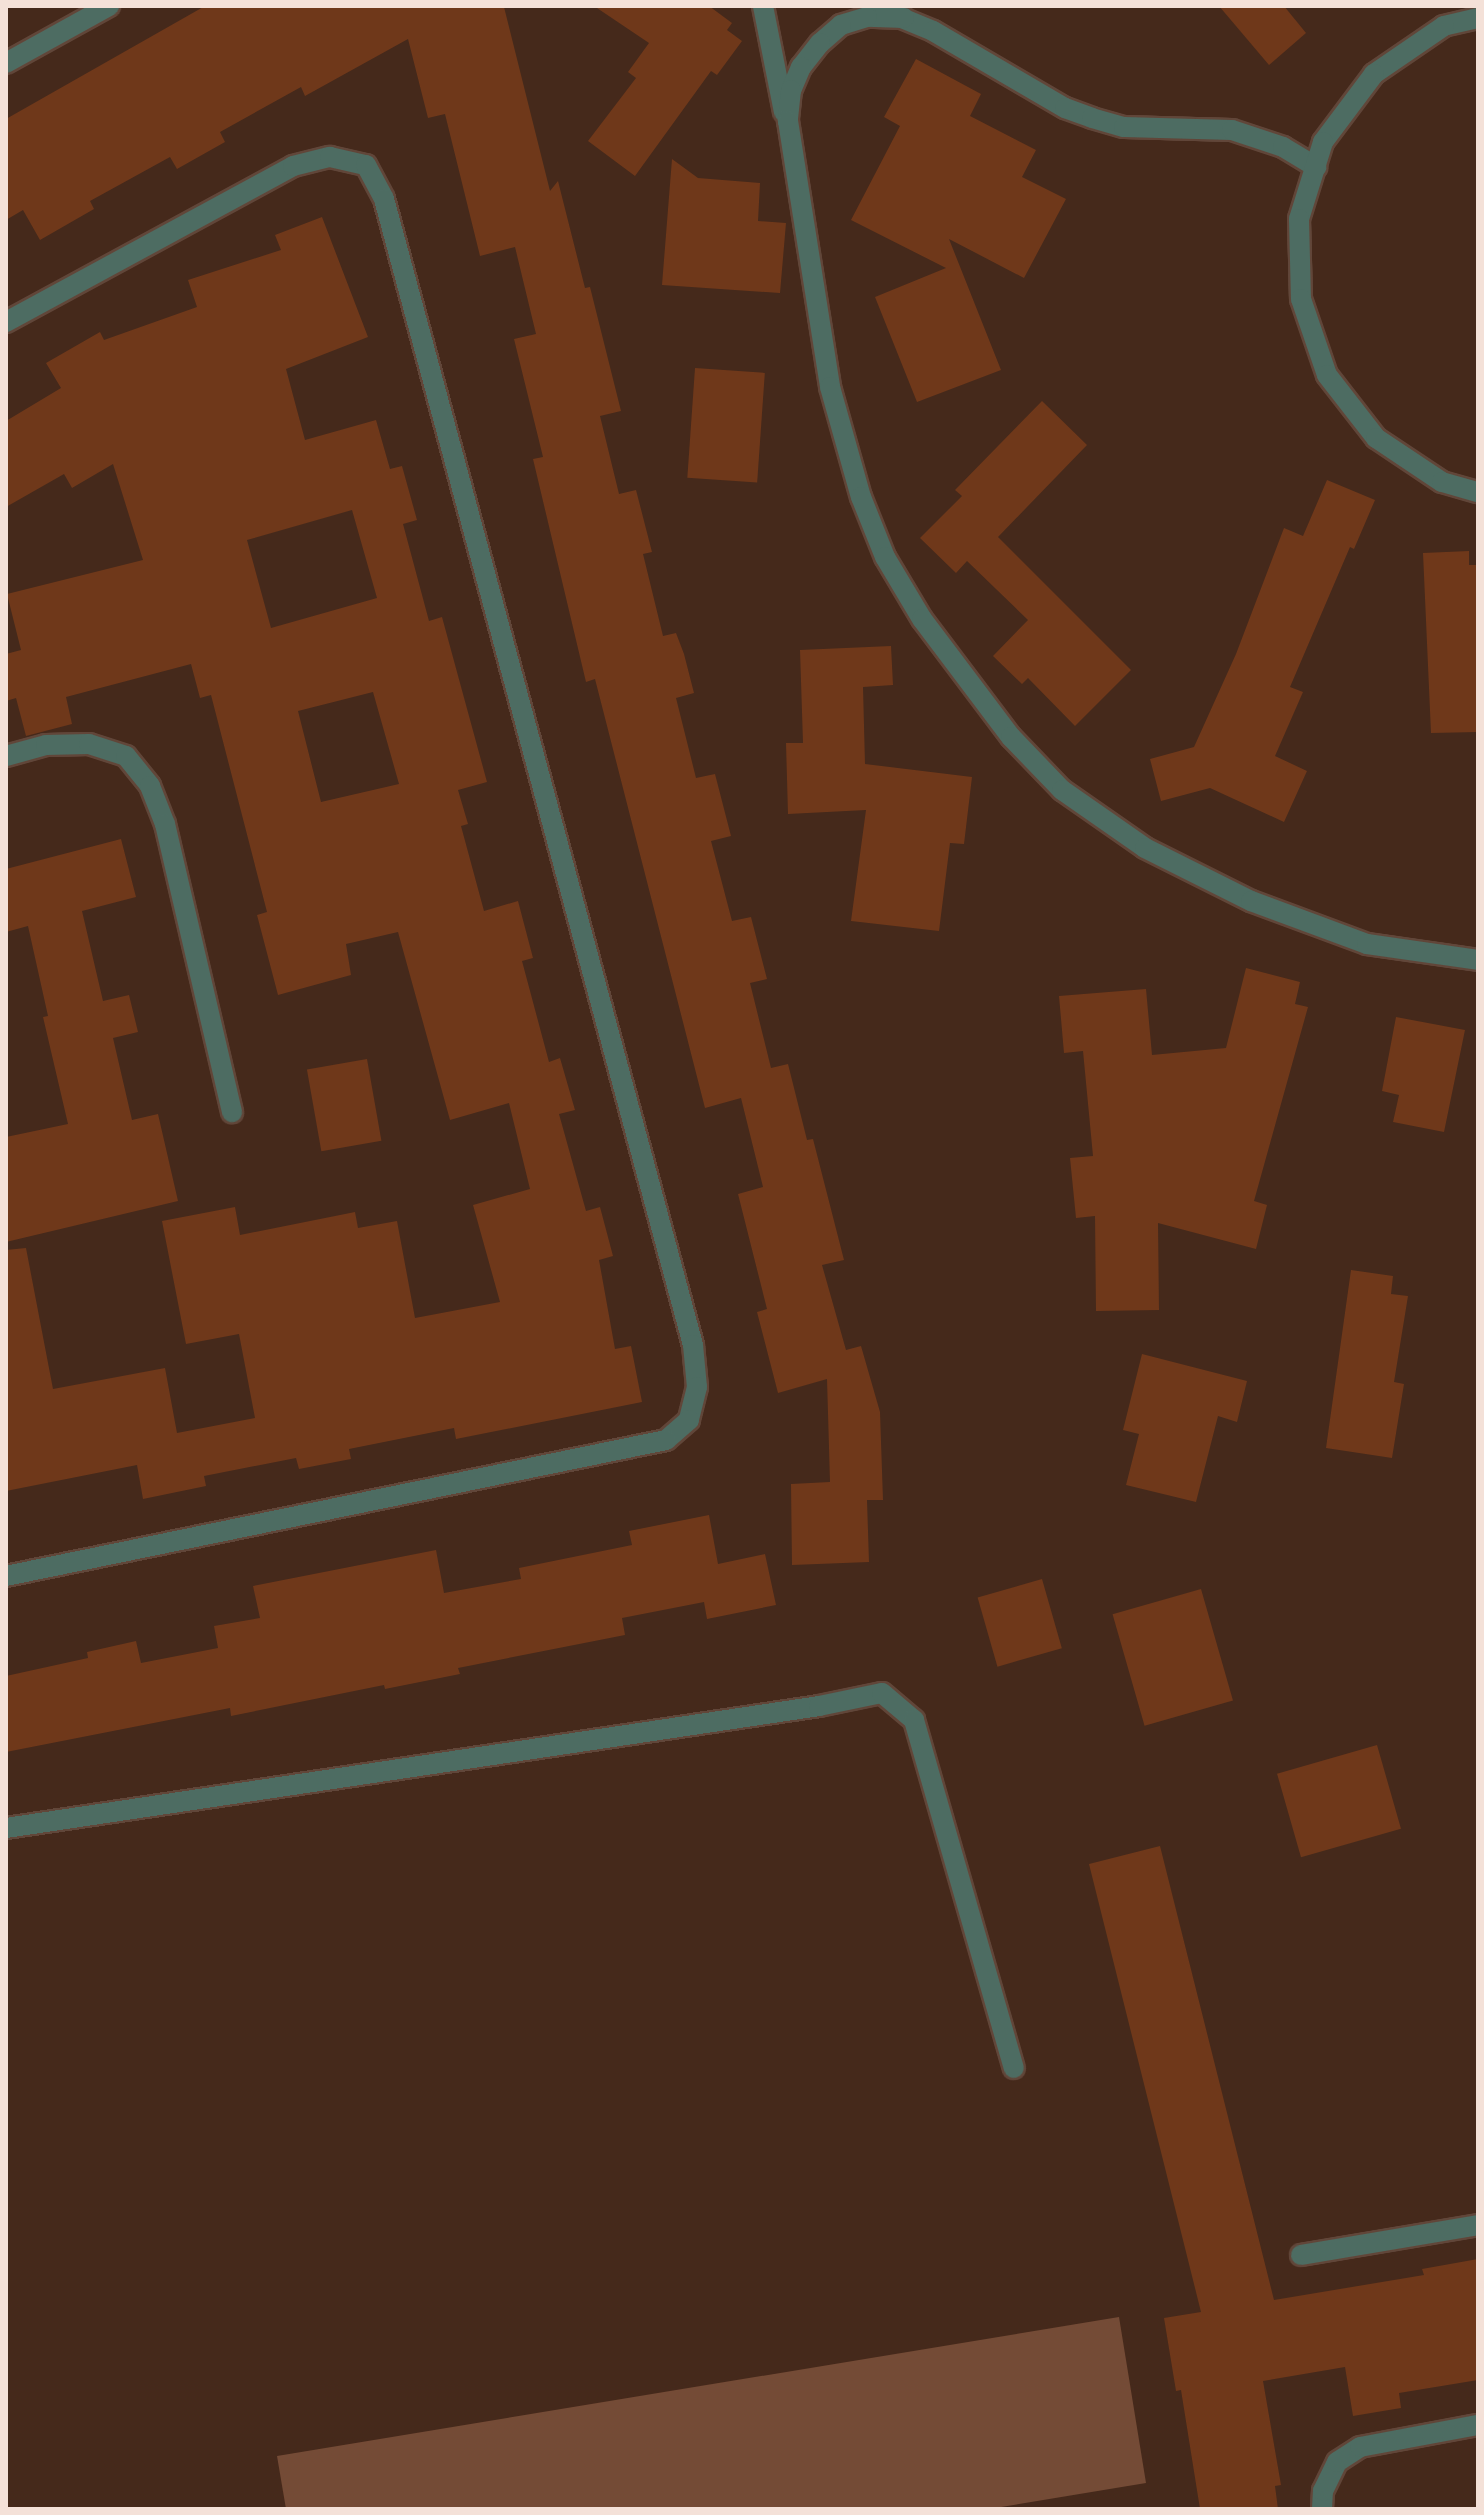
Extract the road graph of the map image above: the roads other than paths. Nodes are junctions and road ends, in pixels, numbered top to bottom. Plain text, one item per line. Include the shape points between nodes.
1 (109, 6) edge
2 (763, 6) edge
3 (868, 6) edge
4 (1452, 15) edge
5 (904, 18) junction
6 (1478, 18) edge
7 (6, 63) edge
8 (791, 148) junction
9 (1316, 167) junction
10 (6, 322) edge
11 (1478, 492) edge
12 (6, 756) edge
13 (1478, 960) edge
14 (232, 1112) dead end
15 (6, 1576) edge
16 (6, 1828) edge
17 (1014, 2068) dead end
18 (1478, 2225) edge
19 (1301, 2255) dead end
20 (1478, 2425) edge
21 (1322, 2509) edge

1 - 7 street
2 - 8 street
3 - 5 street
4 - 6 street
4 - 9 street via 1374,74 1323,142
5 - 8 street via 867,17 841,25 820,43 791,90
5 - 9 street via 1092,118 1124,127 1232,130 1283,147
8 - 13 street via 830,387 861,497 885,557 922,619 1011,737 1062,790 1145,848 1251,901 1367,944
9 - 11 street via 1299,219 1301,299 1327,375 1376,438 1442,482
10 - 15 street via 293,166 330,157 366,165 384,199 693,1345 697,1387 689,1420 666,1440
12 - 14 street via 46,745 89,744 126,756 150,786 165,824
16 - 17 street via 882,1693 914,1720
18 - 19 street
20 - 21 street via 1360,2447 1337,2462 1323,2491

